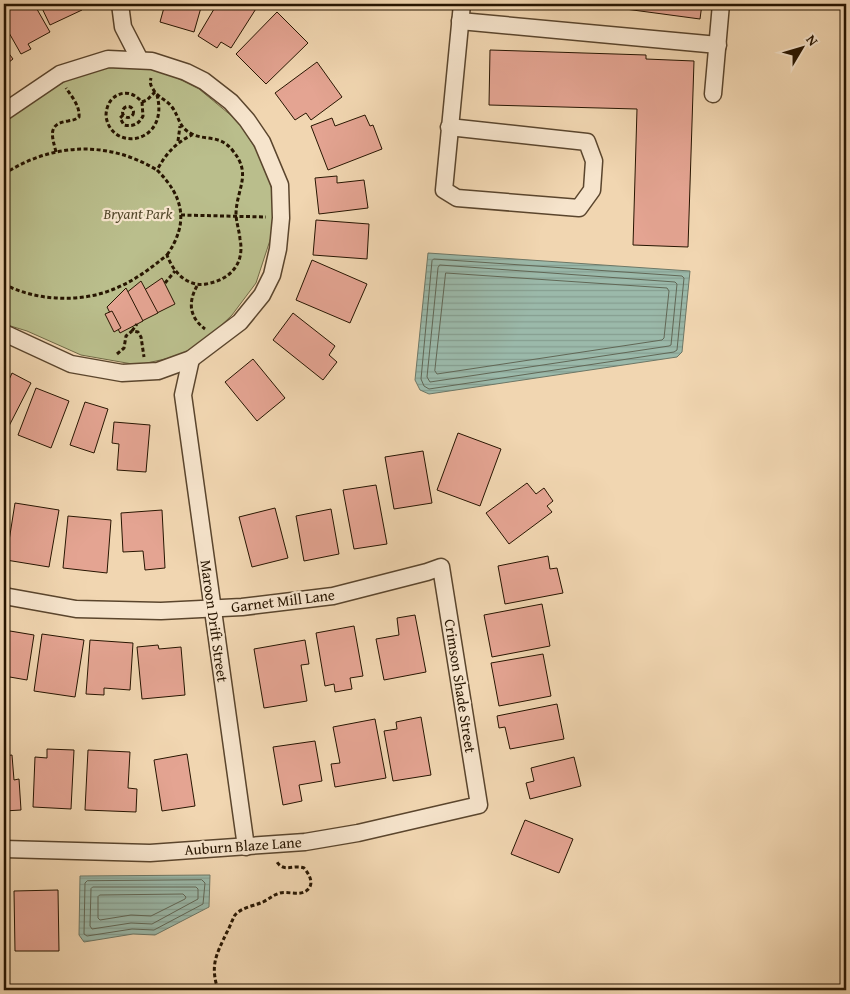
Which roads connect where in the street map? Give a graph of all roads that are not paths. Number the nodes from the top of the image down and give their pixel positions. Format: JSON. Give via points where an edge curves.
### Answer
{"nodes":[{"id":1,"x":120,"y":4,"type":"edge"},
{"id":2,"x":462,"y":4,"type":"edge"},
{"id":3,"x":721,"y":4,"type":"edge"},
{"id":4,"x":460,"y":21,"type":"junction"},
{"id":5,"x":123,"y":27,"type":"junction"},
{"id":6,"x":718,"y":45,"type":"junction"},
{"id":7,"x":108,"y":59,"type":"junction"},
{"id":8,"x":146,"y":69,"type":"junction"},
{"id":9,"x":713,"y":94,"type":"dead end"},
{"id":10,"x":4,"y":112,"type":"edge"},
{"id":11,"x":449,"y":127,"type":"junction"},
{"id":12,"x":4,"y":332,"type":"edge"},
{"id":13,"x":191,"y":359,"type":"junction"},
{"id":14,"x":152,"y":367,"type":"junction"},
{"id":15,"x":183,"y":395,"type":"junction"},
{"id":16,"x":441,"y":567,"type":"joint"},
{"id":17,"x":4,"y":596,"type":"edge"},
{"id":18,"x":212,"y":608,"type":"junction"},
{"id":19,"x":479,"y":805,"type":"joint"},
{"id":20,"x":246,"y":847,"type":"junction"},
{"id":21,"x":4,"y":850,"type":"edge"}],
"edges":[{"from":1,"to":5,"type":"street"},
{"from":2,"to":4,"type":"street"},
{"from":3,"to":6,"type":"street"},
{"from":4,"to":6,"type":"street"},
{"from":4,"to":11,"type":"street"},
{"from":5,"to":7,"type":"street"},
{"from":5,"to":8,"type":"street"},
{"from":6,"to":9,"type":"street"},
{"from":7,"to":8,"type":"street"},
{"from":7,"to":10,"type":"street","via":[[60,74]]},
{"from":8,"to":13,"type":"street","via":[[152,61],[186,72],[231,102],[262,142],[280,185],[281,226],[272,275],[262,295],[240,322]]},
{"from":11,"to":11,"type":"street","via":[[444,190],[456,198],[579,208],[592,190],[594,161],[587,142]]},
{"from":12,"to":14,"type":"street","via":[[71,364],[122,373]]},
{"from":13,"to":14,"type":"street"},
{"from":13,"to":15,"type":"street"},
{"from":14,"to":15,"type":"street","via":[[169,378]]},
{"from":15,"to":18,"type":"street","name":"Maroon Drift Street"},
{"from":16,"to":18,"type":"street","name":"Garnet Mill Lane","via":[[333,596]]},
{"from":16,"to":19,"type":"street","name":"Crimson Shade Street"},
{"from":17,"to":18,"type":"street","name":"Garnet Mill Lane","via":[[76,609],[160,611]]},
{"from":18,"to":20,"type":"street","name":"Maroon Drift Street"},
{"from":19,"to":20,"type":"street","name":"Auburn Blaze Lane","via":[[358,833]]},
{"from":20,"to":21,"type":"street","name":"Auburn Blaze Lane","via":[[150,853]]}]}
